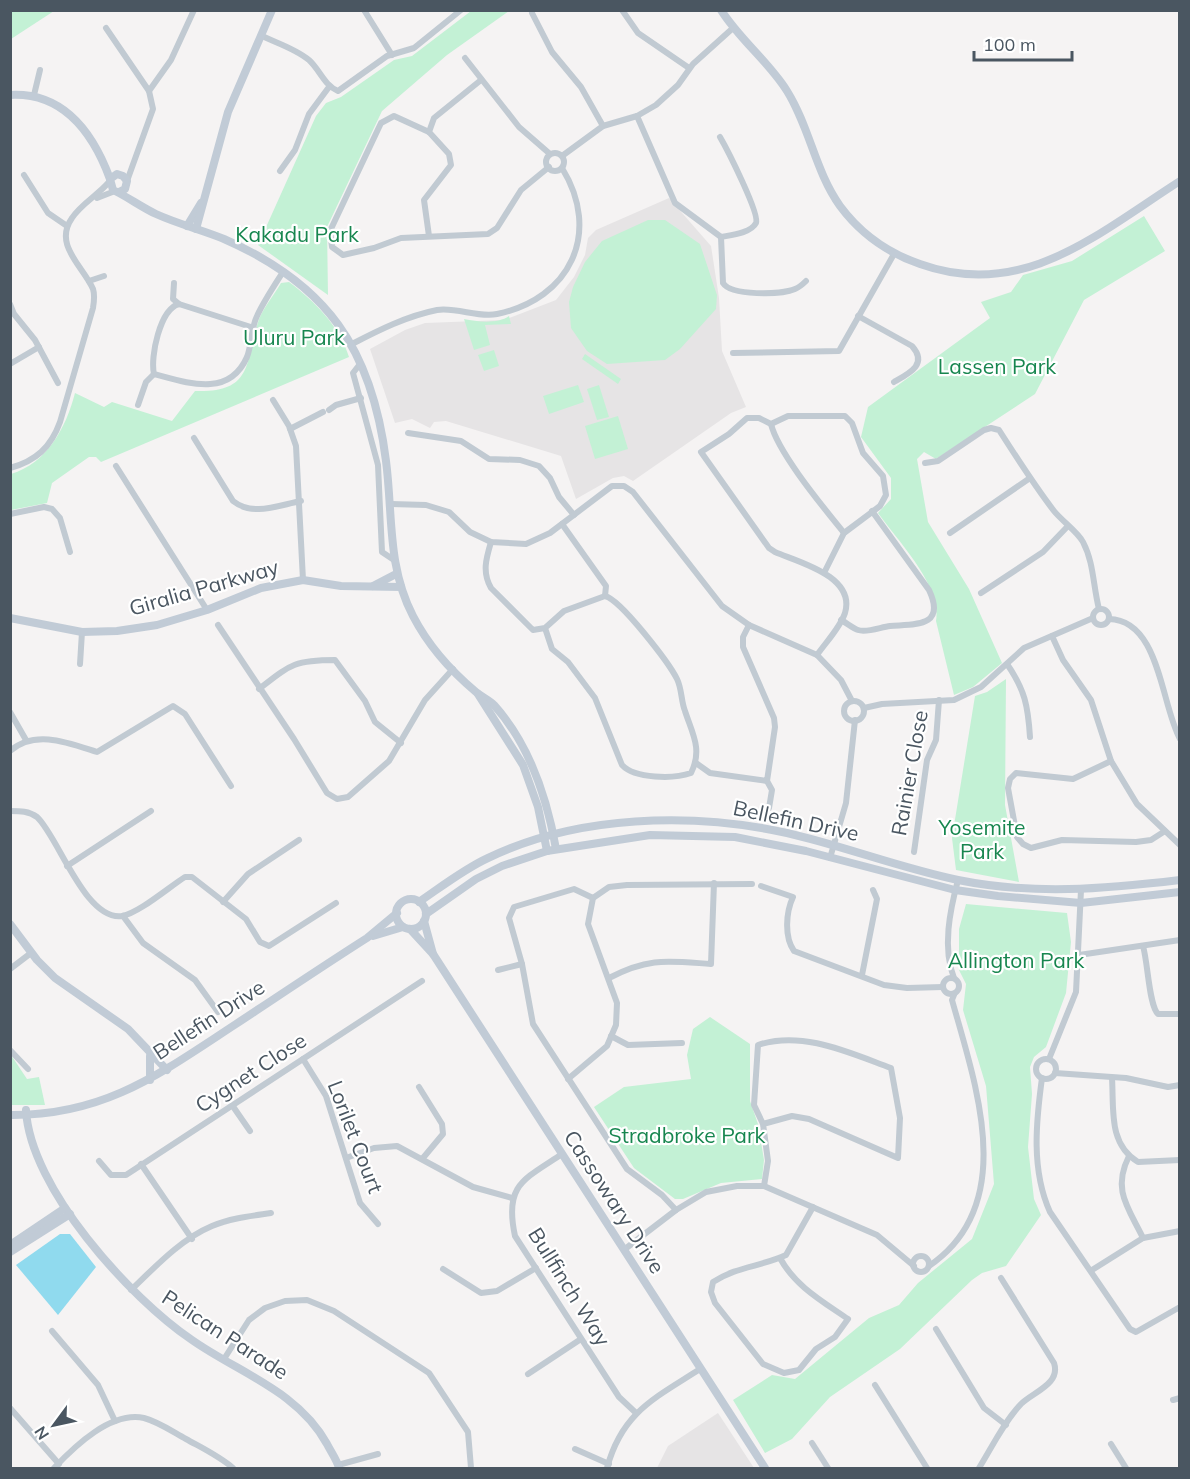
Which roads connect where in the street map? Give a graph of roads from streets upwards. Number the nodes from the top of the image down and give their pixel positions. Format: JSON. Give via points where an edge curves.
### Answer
{"nodes":[{"id":1,"x":194,"y":10,"type":"edge"},
{"id":2,"x":272,"y":10,"type":"edge"},
{"id":3,"x":364,"y":10,"type":"edge"},
{"id":4,"x":461,"y":10,"type":"edge"},
{"id":5,"x":622,"y":10,"type":"edge"},
{"id":6,"x":721,"y":10,"type":"edge"},
{"id":7,"x":532,"y":13,"type":"dead end"},
{"id":8,"x":105,"y":28,"type":"dead end"},
{"id":9,"x":733,"y":28,"type":"junction"},
{"id":10,"x":262,"y":36,"type":"junction"},
{"id":11,"x":392,"y":55,"type":"junction"},
{"id":12,"x":465,"y":58,"type":"dead end"},
{"id":13,"x":689,"y":68,"type":"junction"},
{"id":14,"x":40,"y":70,"type":"dead end"},
{"id":15,"x":481,"y":80,"type":"junction"},
{"id":16,"x":329,"y":87,"type":"junction"},
{"id":17,"x":149,"y":91,"type":"junction"},
{"id":18,"x":10,"y":95,"type":"edge"},
{"id":19,"x":34,"y":95,"type":"junction"},
{"id":20,"x":637,"y":116,"type":"junction"},
{"id":21,"x":603,"y":126,"type":"junction"},
{"id":22,"x":429,"y":132,"type":"junction"},
{"id":23,"x":720,"y":137,"type":"dead end"},
{"id":24,"x":550,"y":154,"type":"junction"},
{"id":25,"x":562,"y":156,"type":"junction"},
{"id":26,"x":549,"y":167,"type":"junction"},
{"id":27,"x":562,"y":168,"type":"junction"},
{"id":28,"x":280,"y":171,"type":"dead end"},
{"id":29,"x":24,"y":175,"type":"dead end"},
{"id":30,"x":1179,"y":181,"type":"edge"},
{"id":31,"x":118,"y":183,"type":"junction"},
{"id":32,"x":91,"y":201,"type":"junction"},
{"id":33,"x":67,"y":226,"type":"junction"},
{"id":34,"x":191,"y":227,"type":"junction"},
{"id":35,"x":429,"y":236,"type":"junction"},
{"id":36,"x":721,"y":237,"type":"junction"},
{"id":37,"x":894,"y":254,"type":"junction"},
{"id":38,"x":283,"y":272,"type":"junction"},
{"id":39,"x":104,"y":276,"type":"dead end"},
{"id":40,"x":89,"y":281,"type":"junction"},
{"id":41,"x":807,"y":281,"type":"dead end"},
{"id":42,"x":174,"y":283,"type":"dead end"},
{"id":43,"x":10,"y":304,"type":"edge"},
{"id":44,"x":179,"y":304,"type":"junction"},
{"id":45,"x":858,"y":316,"type":"junction"},
{"id":46,"x":254,"y":328,"type":"junction"},
{"id":47,"x":352,"y":344,"type":"junction"},
{"id":48,"x":39,"y":347,"type":"junction"},
{"id":49,"x":733,"y":353,"type":"dead end"},
{"id":50,"x":10,"y":364,"type":"edge"},
{"id":51,"x":360,"y":364,"type":"junction"},
{"id":52,"x":154,"y":374,"type":"junction"},
{"id":53,"x":894,"y":381,"type":"dead end"},
{"id":54,"x":58,"y":383,"type":"dead end"},
{"id":55,"x":361,"y":398,"type":"junction"},
{"id":56,"x":273,"y":400,"type":"dead end"},
{"id":57,"x":138,"y":405,"type":"dead end"},
{"id":58,"x":771,"y":424,"type":"junction"},
{"id":59,"x":290,"y":429,"type":"junction"},
{"id":60,"x":408,"y":433,"type":"dead end"},
{"id":61,"x":194,"y":438,"type":"dead end"},
{"id":62,"x":925,"y":464,"type":"dead end"},
{"id":63,"x":116,"y":466,"type":"dead end"},
{"id":64,"x":10,"y":468,"type":"edge"},
{"id":65,"x":1030,"y":478,"type":"junction"},
{"id":66,"x":301,"y":501,"type":"junction"},
{"id":67,"x":392,"y":504,"type":"junction"},
{"id":68,"x":873,"y":511,"type":"junction"},
{"id":69,"x":10,"y":514,"type":"edge"},
{"id":70,"x":574,"y":514,"type":"junction"},
{"id":71,"x":562,"y":524,"type":"junction"},
{"id":72,"x":1067,"y":527,"type":"junction"},
{"id":73,"x":844,"y":533,"type":"junction"},
{"id":74,"x":950,"y":533,"type":"dead end"},
{"id":75,"x":491,"y":542,"type":"junction"},
{"id":76,"x":70,"y":552,"type":"dead end"},
{"id":77,"x":394,"y":560,"type":"junction"},
{"id":78,"x":824,"y":573,"type":"junction"},
{"id":79,"x":396,"y":574,"type":"junction"},
{"id":80,"x":303,"y":580,"type":"junction"},
{"id":81,"x":372,"y":586,"type":"junction"},
{"id":82,"x":401,"y":587,"type":"junction"},
{"id":83,"x":981,"y":593,"type":"dead end"},
{"id":84,"x":605,"y":596,"type":"junction"},
{"id":85,"x":1100,"y":609,"type":"junction"},
{"id":86,"x":207,"y":610,"type":"junction"},
{"id":87,"x":10,"y":618,"type":"edge"},
{"id":88,"x":1093,"y":618,"type":"junction"},
{"id":89,"x":1109,"y":619,"type":"junction"},
{"id":90,"x":841,"y":620,"type":"junction"},
{"id":91,"x":218,"y":625,"type":"dead end"},
{"id":92,"x":749,"y":625,"type":"junction"},
{"id":93,"x":545,"y":628,"type":"junction"},
{"id":94,"x":82,"y":632,"type":"junction"},
{"id":95,"x":1052,"y":636,"type":"junction"},
{"id":96,"x":817,"y":656,"type":"junction"},
{"id":97,"x":80,"y":664,"type":"dead end"},
{"id":98,"x":1007,"y":664,"type":"junction"},
{"id":99,"x":453,"y":669,"type":"junction"},
{"id":100,"x":259,"y":689,"type":"junction"},
{"id":101,"x":939,"y":700,"type":"junction"},
{"id":102,"x":852,"y":701,"type":"junction"},
{"id":103,"x":864,"y":708,"type":"junction"},
{"id":104,"x":10,"y":712,"type":"edge"},
{"id":105,"x":855,"y":720,"type":"junction"},
{"id":106,"x":1030,"y":737,"type":"dead end"},
{"id":107,"x":1179,"y":739,"type":"edge"},
{"id":108,"x":26,"y":740,"type":"junction"},
{"id":109,"x":401,"y":743,"type":"junction"},
{"id":110,"x":10,"y":751,"type":"edge"},
{"id":111,"x":1111,"y":761,"type":"junction"},
{"id":112,"x":696,"y":763,"type":"junction"},
{"id":113,"x":767,"y":781,"type":"junction"},
{"id":114,"x":231,"y":786,"type":"dead end"},
{"id":115,"x":769,"y":808,"type":"dead end"},
{"id":116,"x":152,"y":811,"type":"dead end"},
{"id":117,"x":12,"y":812,"type":"edge"},
{"id":118,"x":1165,"y":831,"type":"junction"},
{"id":119,"x":549,"y":837,"type":"junction"},
{"id":120,"x":299,"y":840,"type":"dead end"},
{"id":121,"x":834,"y":845,"type":"junction"},
{"id":122,"x":1179,"y":845,"type":"edge"},
{"id":123,"x":552,"y":850,"type":"junction"},
{"id":124,"x":914,"y":852,"type":"dead end"},
{"id":125,"x":830,"y":858,"type":"junction"},
{"id":126,"x":67,"y":866,"type":"junction"},
{"id":127,"x":958,"y":880,"type":"junction"},
{"id":128,"x":1179,"y":880,"type":"edge"},
{"id":129,"x":714,"y":883,"type":"junction"},
{"id":130,"x":752,"y":884,"type":"dead end"},
{"id":131,"x":761,"y":886,"type":"dead end"},
{"id":132,"x":873,"y":890,"type":"dead end"},
{"id":133,"x":956,"y":890,"type":"junction"},
{"id":134,"x":1081,"y":890,"type":"junction"},
{"id":135,"x":1179,"y":892,"type":"edge"},
{"id":136,"x":593,"y":898,"type":"junction"},
{"id":137,"x":223,"y":902,"type":"junction"},
{"id":138,"x":419,"y":902,"type":"junction"},
{"id":139,"x":336,"y":903,"type":"dead end"},
{"id":140,"x":1081,"y":903,"type":"junction"},
{"id":141,"x":397,"y":913,"type":"junction"},
{"id":142,"x":123,"y":916,"type":"junction"},
{"id":143,"x":425,"y":918,"type":"junction"},
{"id":144,"x":10,"y":924,"type":"edge"},
{"id":145,"x":406,"y":928,"type":"junction"},
{"id":146,"x":367,"y":938,"type":"junction"},
{"id":147,"x":1179,"y":940,"type":"edge"},
{"id":148,"x":1143,"y":946,"type":"junction"},
{"id":149,"x":31,"y":953,"type":"junction"},
{"id":150,"x":434,"y":954,"type":"junction"},
{"id":151,"x":1079,"y":955,"type":"junction"},
{"id":152,"x":522,"y":964,"type":"junction"},
{"id":153,"x":10,"y":969,"type":"edge"},
{"id":154,"x":498,"y":970,"type":"dead end"},
{"id":155,"x":862,"y":975,"type":"junction"},
{"id":156,"x":609,"y":978,"type":"junction"},
{"id":157,"x":954,"y":978,"type":"junction"},
{"id":158,"x":422,"y":981,"type":"dead end"},
{"id":159,"x":943,"y":987,"type":"junction"},
{"id":160,"x":954,"y":994,"type":"junction"},
{"id":161,"x":218,"y":1012,"type":"dead end"},
{"id":162,"x":1179,"y":1014,"type":"edge"},
{"id":163,"x":611,"y":1036,"type":"junction"},
{"id":164,"x":682,"y":1043,"type":"dead end"},
{"id":165,"x":10,"y":1050,"type":"edge"},
{"id":166,"x":150,"y":1056,"type":"junction"},
{"id":167,"x":303,"y":1059,"type":"junction"},
{"id":168,"x":1049,"y":1059,"type":"junction"},
{"id":169,"x":28,"y":1070,"type":"dead end"},
{"id":170,"x":166,"y":1070,"type":"junction"},
{"id":171,"x":1055,"y":1072,"type":"junction"},
{"id":172,"x":1042,"y":1078,"type":"junction"},
{"id":173,"x":1112,"y":1078,"type":"junction"},
{"id":174,"x":568,"y":1079,"type":"junction"},
{"id":175,"x":150,"y":1080,"type":"junction"},
{"id":176,"x":1179,"y":1085,"type":"edge"},
{"id":177,"x":419,"y":1087,"type":"dead end"},
{"id":178,"x":232,"y":1105,"type":"junction"},
{"id":179,"x":10,"y":1109,"type":"edge"},
{"id":180,"x":30,"y":1112,"type":"junction"},
{"id":181,"x":10,"y":1115,"type":"edge"},
{"id":182,"x":763,"y":1124,"type":"junction"},
{"id":183,"x":250,"y":1131,"type":"dead end"},
{"id":184,"x":562,"y":1154,"type":"junction"},
{"id":185,"x":1129,"y":1156,"type":"junction"},
{"id":186,"x":346,"y":1158,"type":"junction"},
{"id":187,"x":423,"y":1158,"type":"junction"},
{"id":188,"x":1179,"y":1160,"type":"edge"},
{"id":189,"x":99,"y":1161,"type":"dead end"},
{"id":190,"x":141,"y":1164,"type":"junction"},
{"id":191,"x":764,"y":1186,"type":"junction"},
{"id":192,"x":512,"y":1198,"type":"junction"},
{"id":193,"x":813,"y":1207,"type":"junction"},
{"id":194,"x":676,"y":1209,"type":"junction"},
{"id":195,"x":68,"y":1211,"type":"junction"},
{"id":196,"x":271,"y":1213,"type":"dead end"},
{"id":197,"x":378,"y":1224,"type":"dead end"},
{"id":198,"x":1179,"y":1231,"type":"edge"},
{"id":199,"x":1143,"y":1238,"type":"junction"},
{"id":200,"x":192,"y":1239,"type":"junction"},
{"id":201,"x":11,"y":1248,"type":"edge"},
{"id":202,"x":625,"y":1249,"type":"junction"},
{"id":203,"x":940,"y":1256,"type":"junction"},
{"id":204,"x":780,"y":1258,"type":"junction"},
{"id":205,"x":926,"y":1258,"type":"junction"},
{"id":206,"x":915,"y":1263,"type":"junction"},
{"id":207,"x":929,"y":1266,"type":"junction"},
{"id":208,"x":536,"y":1268,"type":"junction"},
{"id":209,"x":443,"y":1269,"type":"dead end"},
{"id":210,"x":1092,"y":1270,"type":"junction"},
{"id":211,"x":1001,"y":1278,"type":"dead end"},
{"id":212,"x":131,"y":1290,"type":"junction"},
{"id":213,"x":1179,"y":1307,"type":"edge"},
{"id":214,"x":936,"y":1329,"type":"dead end"},
{"id":215,"x":52,"y":1331,"type":"dead end"},
{"id":216,"x":581,"y":1340,"type":"junction"},
{"id":217,"x":224,"y":1359,"type":"junction"},
{"id":218,"x":700,"y":1369,"type":"junction"},
{"id":219,"x":528,"y":1374,"type":"dead end"},
{"id":220,"x":875,"y":1384,"type":"dead end"},
{"id":221,"x":10,"y":1408,"type":"edge"},
{"id":222,"x":635,"y":1412,"type":"junction"},
{"id":223,"x":116,"y":1421,"type":"junction"},
{"id":224,"x":1006,"y":1425,"type":"junction"},
{"id":225,"x":812,"y":1443,"type":"dead end"},
{"id":226,"x":1111,"y":1444,"type":"dead end"},
{"id":227,"x":575,"y":1449,"type":"dead end"},
{"id":228,"x":378,"y":1454,"type":"dead end"},
{"id":229,"x":56,"y":1466,"type":"edge"},
{"id":230,"x":608,"y":1466,"type":"edge"},
{"id":231,"x":338,"y":1467,"type":"edge"},
{"id":232,"x":233,"y":1468,"type":"edge"},
{"id":233,"x":471,"y":1468,"type":"edge"},
{"id":234,"x":765,"y":1468,"type":"edge"},
{"id":235,"x":828,"y":1468,"type":"edge"},
{"id":236,"x":927,"y":1468,"type":"edge"},
{"id":237,"x":980,"y":1468,"type":"edge"},
{"id":238,"x":1126,"y":1468,"type":"edge"}],
"edges":[{"from":1,"to":17,"type":"street","via":[[171,60]]},
{"from":2,"to":10,"type":"street"},
{"from":3,"to":11,"type":"street"},
{"from":4,"to":11,"type":"street","via":[[414,48]]},
{"from":5,"to":13,"type":"street","via":[[638,33]]},
{"from":6,"to":9,"type":"street"},
{"from":7,"to":21,"type":"street","via":[[552,52],[581,87]]},
{"from":8,"to":17,"type":"street"},
{"from":9,"to":13,"type":"street"},
{"from":9,"to":37,"type":"street","via":[[786,89],[803,120],[824,180],[839,205],[851,220]]},
{"from":10,"to":16,"type":"street","via":[[303,56]]},
{"from":10,"to":34,"type":"street","via":[[228,112],[210,181]]},
{"from":11,"to":16,"type":"street","via":[[338,91]]},
{"from":12,"to":15,"type":"street"},
{"from":13,"to":20,"type":"street","via":[[666,97]]},
{"from":14,"to":19,"type":"street"},
{"from":15,"to":22,"type":"street","via":[[434,118]]},
{"from":15,"to":24,"type":"street","via":[[519,126]]},
{"from":16,"to":28,"type":"street","via":[[309,114],[295,150]]},
{"from":17,"to":31,"type":"street","via":[[153,109],[135,159]]},
{"from":18,"to":19,"type":"street"},
{"from":19,"to":31,"type":"street","via":[[73,117]]},
{"from":20,"to":21,"type":"street"},
{"from":20,"to":36,"type":"street","via":[[675,203]]},
{"from":21,"to":25,"type":"street"},
{"from":22,"to":35,"type":"street","via":[[449,154],[451,165],[424,200]]},
{"from":22,"to":35,"type":"street","via":[[394,116],[381,123],[330,231],[332,247],[348,255],[401,238]]},
{"from":23,"to":36,"type":"street","via":[[740,172],[757,217],[750,229]]},
{"from":24,"to":25,"type":"street"},
{"from":24,"to":26,"type":"street","via":[[546,162]]},
{"from":25,"to":27,"type":"street"},
{"from":26,"to":27,"type":"street"},
{"from":26,"to":35,"type":"street","via":[[521,190],[497,228],[488,234]]},
{"from":27,"to":47,"type":"street","via":[[572,184],[579,214],[572,262],[555,287],[518,309],[494,315],[440,309],[411,317]]},
{"from":29,"to":33,"type":"street","via":[[48,213]]},
{"from":30,"to":37,"type":"street","via":[[1069,250],[1038,266],[1012,273],[971,276],[934,270]]},
{"from":31,"to":32,"type":"street"},
{"from":31,"to":32,"type":"street"},
{"from":31,"to":34,"type":"street","via":[[158,215]]},
{"from":32,"to":33,"type":"street","via":[[77,211]]},
{"from":33,"to":40,"type":"street","via":[[65,240],[69,252]]},
{"from":34,"to":38,"type":"street","via":[[244,249]]},
{"from":36,"to":41,"type":"street","via":[[723,283],[727,289],[787,291]]},
{"from":37,"to":45,"type":"street"},
{"from":38,"to":46,"type":"street","via":[[256,317]]},
{"from":38,"to":47,"type":"street","via":[[324,304]]},
{"from":39,"to":40,"type":"street"},
{"from":40,"to":64,"type":"street","via":[[94,292],[93,308],[54,438],[26,464]]},
{"from":42,"to":44,"type":"street","via":[[173,298]]},
{"from":43,"to":48,"type":"street"},
{"from":44,"to":46,"type":"street"},
{"from":44,"to":52,"type":"street","via":[[172,306],[165,316],[151,364]]},
{"from":45,"to":49,"type":"street","via":[[839,351]]},
{"from":45,"to":53,"type":"street","via":[[918,352],[919,363],[914,371]]},
{"from":46,"to":52,"type":"street","via":[[248,354],[232,378],[217,385],[192,384]]},
{"from":47,"to":51,"type":"street"},
{"from":48,"to":50,"type":"street"},
{"from":48,"to":54,"type":"street"},
{"from":51,"to":55,"type":"street","via":[[353,372]]},
{"from":51,"to":67,"type":"street","via":[[384,439]]},
{"from":52,"to":57,"type":"street","via":[[146,382]]},
{"from":55,"to":59,"type":"street","via":[[336,405]]},
{"from":55,"to":77,"type":"street","via":[[378,465],[382,552]]},
{"from":56,"to":59,"type":"street"},
{"from":58,"to":68,"type":"street","via":[[788,416],[838,414],[850,420],[863,453],[885,480],[884,499]]},
{"from":58,"to":73,"type":"street","via":[[796,470]]},
{"from":58,"to":78,"type":"street","via":[[747,418],[701,452],[769,548]]},
{"from":59,"to":66,"type":"street","via":[[296,447]]},
{"from":60,"to":70,"type":"street","via":[[461,441],[489,459],[539,465],[558,497]]},
{"from":61,"to":66,"type":"street","via":[[233,501],[242,508],[252,510]]},
{"from":62,"to":65,"type":"street","via":[[938,461],[991,428],[999,430]]},
{"from":63,"to":86,"type":"street"},
{"from":65,"to":72,"type":"street"},
{"from":65,"to":74,"type":"street"},
{"from":66,"to":80,"type":"street"},
{"from":67,"to":75,"type":"street","via":[[426,505],[449,512],[470,531]]},
{"from":67,"to":77,"type":"street"},
{"from":68,"to":73,"type":"street"},
{"from":68,"to":90,"type":"street","via":[[931,596],[932,612],[928,623],[914,626],[861,630]]},
{"from":69,"to":76,"type":"street","via":[[52,508],[60,518]]},
{"from":70,"to":71,"type":"street"},
{"from":70,"to":92,"type":"street","via":[[612,486],[629,489],[722,606]]},
{"from":71,"to":75,"type":"street","via":[[532,543]]},
{"from":71,"to":84,"type":"street","via":[[606,586]]},
{"from":72,"to":83,"type":"street","via":[[1043,552]]},
{"from":72,"to":85,"type":"street","via":[[1081,538],[1088,553]]},
{"from":73,"to":78,"type":"street"},
{"from":75,"to":93,"type":"street","via":[[485,565],[491,588],[533,630]]},
{"from":77,"to":79,"type":"street"},
{"from":78,"to":90,"type":"street","via":[[837,582],[844,595],[846,609]]},
{"from":79,"to":81,"type":"street","name":"Giralia Parkway"},
{"from":79,"to":82,"type":"street"},
{"from":80,"to":81,"type":"street","name":"Giralia Parkway"},
{"from":80,"to":86,"type":"street","name":"Giralia Parkway","via":[[261,588]]},
{"from":81,"to":82,"type":"street","name":"Giralia Parkway"},
{"from":82,"to":99,"type":"street","via":[[426,638]]},
{"from":84,"to":93,"type":"street","via":[[570,608]]},
{"from":84,"to":112,"type":"street","via":[[627,612],[676,677],[696,739]]},
{"from":85,"to":88,"type":"street"},
{"from":85,"to":89,"type":"street","via":[[1107,612]]},
{"from":86,"to":94,"type":"street","name":"Giralia Parkway","via":[[157,625]]},
{"from":87,"to":94,"type":"street","name":"Giralia Parkway"},
{"from":88,"to":89,"type":"street","via":[[1099,625]]},
{"from":88,"to":95,"type":"street"},
{"from":89,"to":107,"type":"street","via":[[1125,622],[1142,636],[1155,662]]},
{"from":90,"to":96,"type":"street"},
{"from":91,"to":100,"type":"street"},
{"from":92,"to":96,"type":"street"},
{"from":92,"to":113,"type":"street","via":[[742,647],[775,727]]},
{"from":93,"to":112,"type":"street","via":[[552,649],[568,662],[595,698],[622,765],[629,772],[681,777],[692,772]]},
{"from":94,"to":97,"type":"street"},
{"from":95,"to":98,"type":"street","via":[[1024,648]]},
{"from":95,"to":111,"type":"street","via":[[1063,660],[1091,700]]},
{"from":96,"to":102,"type":"street","via":[[841,680]]},
{"from":98,"to":101,"type":"street","via":[[981,687],[954,700]]},
{"from":98,"to":106,"type":"street","via":[[1026,698]]},
{"from":99,"to":109,"type":"street","via":[[425,700]]},
{"from":99,"to":119,"type":"street","via":[[495,706],[524,747],[542,793]]},
{"from":100,"to":109,"type":"street","via":[[290,665],[306,660],[335,660],[375,722]]},
{"from":100,"to":109,"type":"street","via":[[327,793],[337,799],[348,797],[388,761]]},
{"from":101,"to":103,"type":"street"},
{"from":101,"to":124,"type":"street","name":"Rainier Close","via":[[936,740],[927,760]]},
{"from":102,"to":103,"type":"street"},
{"from":102,"to":105,"type":"street","via":[[845,714]]},
{"from":103,"to":105,"type":"street","via":[[863,715]]},
{"from":104,"to":108,"type":"street"},
{"from":105,"to":121,"type":"street","via":[[846,803]]},
{"from":108,"to":110,"type":"street"},
{"from":108,"to":114,"type":"street","via":[[69,742],[97,752],[173,706],[185,714]]},
{"from":111,"to":118,"type":"street","via":[[1137,804]]},
{"from":111,"to":118,"type":"street","via":[[1073,779],[1016,773],[1008,789],[1017,837],[1031,848],[1062,840],[1136,842],[1151,840]]},
{"from":112,"to":113,"type":"street","via":[[710,773]]},
{"from":113,"to":115,"type":"street","via":[[772,789]]},
{"from":116,"to":126,"type":"street"},
{"from":117,"to":126,"type":"street","via":[[28,812],[39,819]]},
{"from":118,"to":122,"type":"street"},
{"from":119,"to":121,"type":"street","name":"Bellefin Drive","via":[[627,822],[699,821],[748,825]]},
{"from":119,"to":123,"type":"street"},
{"from":119,"to":138,"type":"street","name":"Bellefin Drive","via":[[484,859]]},
{"from":120,"to":137,"type":"street","via":[[248,874]]},
{"from":121,"to":125,"type":"street"},
{"from":121,"to":127,"type":"street","name":"Bellefin Drive"},
{"from":123,"to":125,"type":"street","name":"Bellefin Drive","via":[[650,835],[725,837]]},
{"from":123,"to":143,"type":"street","name":"Bellefin Drive","via":[[486,873]]},
{"from":125,"to":133,"type":"street","name":"Bellefin Drive"},
{"from":126,"to":142,"type":"street","via":[[102,909]]},
{"from":127,"to":133,"type":"street"},
{"from":127,"to":134,"type":"street","name":"Bellefin Drive","via":[[1041,890]]},
{"from":128,"to":134,"type":"street","name":"Bellefin Drive"},
{"from":129,"to":130,"type":"street"},
{"from":129,"to":136,"type":"street","via":[[609,887]]},
{"from":129,"to":156,"type":"street","via":[[711,964],[656,960]]},
{"from":131,"to":155,"type":"street","via":[[792,897],[788,908],[788,943],[794,951]]},
{"from":132,"to":155,"type":"street","via":[[877,899]]},
{"from":133,"to":140,"type":"street","name":"Bellefin Drive"},
{"from":133,"to":157,"type":"street","via":[[948,935]]},
{"from":134,"to":140,"type":"street"},
{"from":135,"to":140,"type":"street","name":"Bellefin Drive"},
{"from":136,"to":152,"type":"street","via":[[574,890],[514,907],[509,918]]},
{"from":136,"to":156,"type":"street","via":[[588,924]]},
{"from":137,"to":139,"type":"street","via":[[246,919],[260,942],[269,946]]},
{"from":137,"to":142,"type":"street","via":[[192,877],[184,877]]},
{"from":138,"to":141,"type":"street","via":[[406,900]]},
{"from":138,"to":143,"type":"street"},
{"from":140,"to":151,"type":"street"},
{"from":141,"to":145,"type":"street"},
{"from":141,"to":146,"type":"street","name":"Bellefin Drive"},
{"from":142,"to":161,"type":"street","via":[[143,944],[195,980]]},
{"from":143,"to":145,"type":"street","via":[[418,927]]},
{"from":143,"to":150,"type":"street","name":"Cassowary Drive"},
{"from":144,"to":149,"type":"street"},
{"from":145,"to":146,"type":"street","name":"Bellefin Drive"},
{"from":145,"to":150,"type":"street","name":"Cassowary Drive"},
{"from":146,"to":170,"type":"street","name":"Bellefin Drive"},
{"from":147,"to":148,"type":"street"},
{"from":148,"to":151,"type":"street"},
{"from":148,"to":162,"type":"street","via":[[1154,1010],[1158,1014]]},
{"from":149,"to":153,"type":"street"},
{"from":149,"to":166,"type":"street","via":[[67,988],[128,1029]]},
{"from":150,"to":184,"type":"street","name":"Cassowary Drive"},
{"from":151,"to":168,"type":"street","via":[[1074,999]]},
{"from":152,"to":154,"type":"street"},
{"from":152,"to":174,"type":"street","via":[[533,1024]]},
{"from":155,"to":159,"type":"street","via":[[884,985]]},
{"from":156,"to":163,"type":"street","via":[[617,1003]]},
{"from":157,"to":159,"type":"street","via":[[945,981]]},
{"from":157,"to":160,"type":"street","via":[[960,988]]},
{"from":158,"to":167,"type":"street","name":"Cygnet Close"},
{"from":159,"to":160,"type":"street","via":[[948,994]]},
{"from":160,"to":203,"type":"street","via":[[952,1000],[976,1083],[986,1166],[975,1212],[961,1236]]},
{"from":163,"to":164,"type":"street","via":[[628,1045]]},
{"from":163,"to":174,"type":"street","via":[[607,1046]]},
{"from":165,"to":169,"type":"street"},
{"from":166,"to":170,"type":"street"},
{"from":166,"to":175,"type":"street"},
{"from":167,"to":178,"type":"street","name":"Cygnet Close"},
{"from":167,"to":186,"type":"street","name":"Lorilet Court","via":[[326,1096]]},
{"from":168,"to":171,"type":"street"},
{"from":168,"to":172,"type":"street","via":[[1041,1060],[1037,1067]]},
{"from":170,"to":175,"type":"street","name":"Bellefin Drive"},
{"from":171,"to":172,"type":"street","via":[[1050,1078]]},
{"from":171,"to":173,"type":"street"},
{"from":172,"to":210,"type":"street","via":[[1035,1140],[1043,1196]]},
{"from":173,"to":176,"type":"street","via":[[1168,1087]]},
{"from":173,"to":185,"type":"street","via":[[1116,1139]]},
{"from":174,"to":194,"type":"street","via":[[627,1169],[663,1194]]},
{"from":175,"to":180,"type":"street","name":"Bellefin Drive","via":[[125,1092],[60,1111]]},
{"from":177,"to":187,"type":"street","via":[[442,1124],[443,1134]]},
{"from":178,"to":183,"type":"street"},
{"from":178,"to":190,"type":"street","name":"Cygnet Close"},
{"from":179,"to":180,"type":"street","name":"Bellefin Drive"},
{"from":180,"to":181,"type":"street","name":"Bellefin Drive"},
{"from":180,"to":195,"type":"street","name":"Pelican Parade","via":[[39,1158]]},
{"from":182,"to":182,"type":"street","via":[[754,1105],[758,1045],[774,1040],[830,1045],[891,1068],[900,1118],[898,1158],[809,1119],[792,1116]]},
{"from":182,"to":191,"type":"street","via":[[768,1161]]},
{"from":184,"to":192,"type":"street","via":[[523,1180]]},
{"from":184,"to":202,"type":"street","name":"Cassowary Drive"},
{"from":185,"to":188,"type":"street","via":[[1145,1162]]},
{"from":185,"to":199,"type":"street","via":[[1120,1186]]},
{"from":186,"to":187,"type":"street","via":[[374,1148],[397,1146]]},
{"from":186,"to":197,"type":"street","name":"Lorilet Court","via":[[360,1203]]},
{"from":187,"to":192,"type":"street","via":[[473,1187]]},
{"from":189,"to":190,"type":"street","name":"Cygnet Close","via":[[111,1175],[126,1175]]},
{"from":190,"to":200,"type":"street"},
{"from":191,"to":193,"type":"street"},
{"from":191,"to":194,"type":"street","via":[[706,1192]]},
{"from":192,"to":208,"type":"street","name":"Bullfinch Way","via":[[510,1213],[515,1236]]},
{"from":193,"to":204,"type":"street","via":[[801,1232]]},
{"from":193,"to":206,"type":"street","via":[[877,1235]]},
{"from":194,"to":202,"type":"street"},
{"from":195,"to":201,"type":"street"},
{"from":195,"to":212,"type":"street","name":"Pelican Parade"},
{"from":196,"to":200,"type":"street","via":[[227,1220]]},
{"from":198,"to":199,"type":"street"},
{"from":199,"to":210,"type":"street"},
{"from":200,"to":212,"type":"street"},
{"from":202,"to":218,"type":"street","name":"Cassowary Drive"},
{"from":203,"to":205,"type":"street"},
{"from":203,"to":207,"type":"street"},
{"from":204,"to":204,"type":"street","via":[[731,1270],[713,1282],[711,1292],[715,1303],[763,1364],[784,1373],[800,1370],[816,1349],[836,1337],[848,1319],[808,1291]]},
{"from":205,"to":206,"type":"street","via":[[919,1257]]},
{"from":205,"to":207,"type":"street"},
{"from":206,"to":207,"type":"street","via":[[921,1272]]},
{"from":208,"to":209,"type":"street","via":[[497,1292],[481,1293]]},
{"from":208,"to":216,"type":"street","name":"Bullfinch Way"},
{"from":210,"to":213,"type":"street","via":[[1130,1329],[1136,1332]]},
{"from":211,"to":224,"type":"street","via":[[1056,1368],[1051,1381],[1021,1403]]},
{"from":212,"to":217,"type":"street","name":"Pelican Parade","via":[[170,1325]]},
{"from":214,"to":224,"type":"street","via":[[984,1408]]},
{"from":215,"to":223,"type":"street","via":[[103,1392]]},
{"from":216,"to":219,"type":"street"},
{"from":216,"to":222,"type":"street","name":"Bullfinch Way"},
{"from":217,"to":231,"type":"street","name":"Pelican Parade","via":[[294,1403],[322,1435]]},
{"from":217,"to":233,"type":"street","via":[[249,1320],[265,1308],[285,1301],[307,1300],[334,1311],[429,1373],[468,1432]]},
{"from":218,"to":222,"type":"street"},
{"from":218,"to":234,"type":"street","name":"Cassowary Drive"},
{"from":220,"to":236,"type":"street"},
{"from":221,"to":229,"type":"street"},
{"from":222,"to":230,"type":"street","via":[[620,1434]]},
{"from":223,"to":229,"type":"street"},
{"from":223,"to":232,"type":"street","via":[[135,1417],[153,1421]]},
{"from":224,"to":237,"type":"street"},
{"from":225,"to":235,"type":"street"},
{"from":226,"to":238,"type":"street"},
{"from":227,"to":230,"type":"street"},
{"from":228,"to":231,"type":"street"}]}
